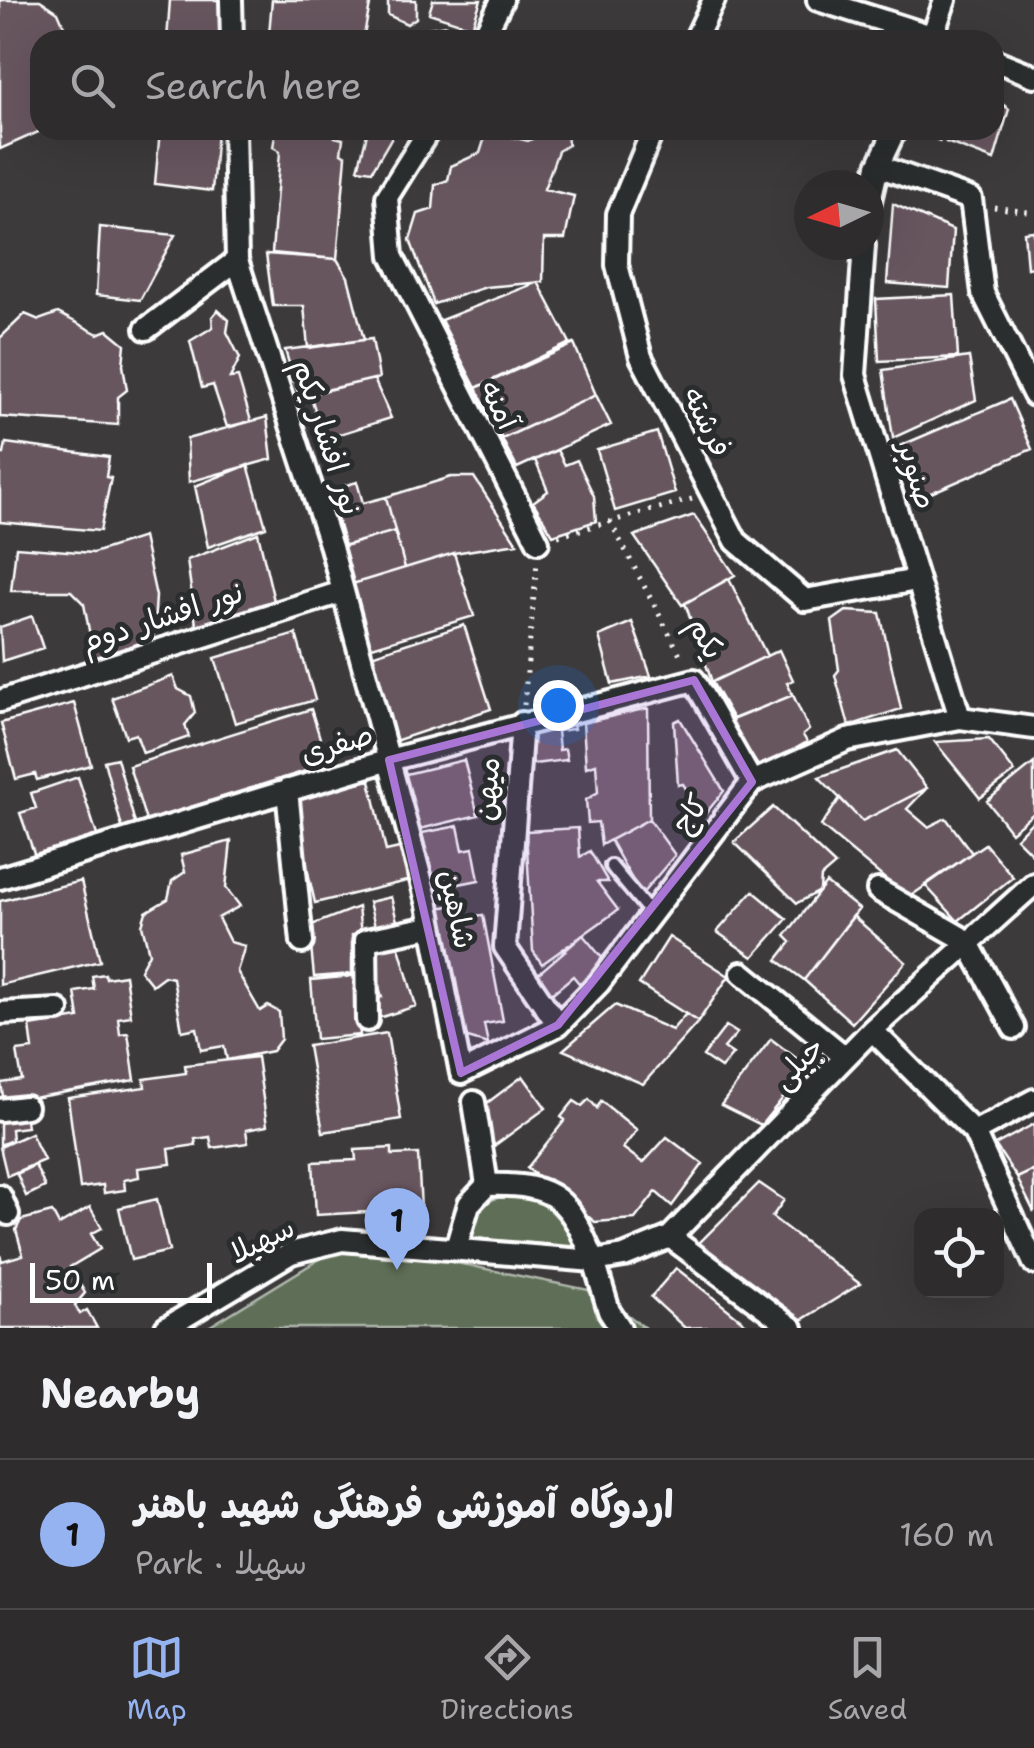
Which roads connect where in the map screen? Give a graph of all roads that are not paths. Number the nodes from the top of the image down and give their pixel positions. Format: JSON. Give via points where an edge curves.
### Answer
{"nodes":[{"id":1,"x":232,"y":0,"type":"edge"},
{"id":2,"x":502,"y":0,"type":"edge"},
{"id":3,"x":714,"y":0,"type":"edge"},
{"id":4,"x":818,"y":0,"type":"edge"},
{"id":5,"x":945,"y":0,"type":"edge"},
{"id":6,"x":232,"y":30,"type":"edge"},
{"id":7,"x":487,"y":30,"type":"edge"},
{"id":8,"x":700,"y":30,"type":"edge"},
{"id":9,"x":911,"y":30,"type":"edge"},
{"id":10,"x":938,"y":30,"type":"edge"},
{"id":11,"x":1004,"y":64,"type":"edge"},
{"id":12,"x":1034,"y":76,"type":"edge"},
{"id":13,"x":234,"y":140,"type":"edge"},
{"id":14,"x":422,"y":140,"type":"edge"},
{"id":15,"x":650,"y":140,"type":"edge"},
{"id":16,"x":890,"y":140,"type":"edge"},
{"id":17,"x":878,"y":166,"type":"junction"},
{"id":18,"x":877,"y":170,"type":"edge"},
{"id":19,"x":237,"y":260,"type":"junction"},
{"id":20,"x":863,"y":260,"type":"edge"},
{"id":21,"x":146,"y":328,"type":"dead end"},
{"id":22,"x":1034,"y":395,"type":"edge"},
{"id":23,"x":538,"y":542,"type":"road end"},
{"id":24,"x":918,"y":580,"type":"junction"},
{"id":25,"x":342,"y":592,"type":"junction"},
{"id":26,"x":694,"y":680,"type":"joint"},
{"id":27,"x":0,"y":700,"type":"edge"},
{"id":28,"x":960,"y":718,"type":"junction"},
{"id":29,"x":522,"y":723,"type":"junction"},
{"id":30,"x":1034,"y":728,"type":"edge"},
{"id":31,"x":389,"y":760,"type":"junction"},
{"id":32,"x":752,"y":782,"type":"junction"},
{"id":33,"x":288,"y":790,"type":"junction"},
{"id":34,"x":611,"y":866,"type":"dead end"},
{"id":35,"x":0,"y":878,"type":"edge"},
{"id":36,"x":1034,"y":884,"type":"edge"},
{"id":37,"x":878,"y":890,"type":"dead end"},
{"id":38,"x":651,"y":914,"type":"junction"},
{"id":39,"x":430,"y":927,"type":"junction"},
{"id":40,"x":966,"y":941,"type":"junction"},
{"id":41,"x":302,"y":942,"type":"dead end"},
{"id":42,"x":742,"y":973,"type":"dead end"},
{"id":43,"x":58,"y":1010,"type":"dead end"},
{"id":44,"x":0,"y":1013,"type":"edge"},
{"id":45,"x":367,"y":1020,"type":"dead end"},
{"id":46,"x":558,"y":1024,"type":"junction"},
{"id":47,"x":1014,"y":1028,"type":"dead end"},
{"id":48,"x":872,"y":1030,"type":"junction"},
{"id":49,"x":846,"y":1057,"type":"junction"},
{"id":50,"x":461,"y":1073,"type":"joint"},
{"id":51,"x":1034,"y":1100,"type":"edge"},
{"id":52,"x":474,"y":1102,"type":"dead end"},
{"id":53,"x":26,"y":1108,"type":"dead end"},
{"id":54,"x":0,"y":1110,"type":"edge"},
{"id":55,"x":974,"y":1132,"type":"junction"},
{"id":56,"x":487,"y":1185,"type":"junction"},
{"id":57,"x":670,"y":1237,"type":"junction"},
{"id":58,"x":456,"y":1248,"type":"junction"},
{"id":59,"x":594,"y":1261,"type":"junction"},
{"id":60,"x":1034,"y":1263,"type":"edge"},
{"id":61,"x":166,"y":1328,"type":"edge"},
{"id":62,"x":620,"y":1328,"type":"edge"},
{"id":63,"x":792,"y":1328,"type":"edge"}],
"edges":[{"from":1,"to":6,"type":"street"},
{"from":2,"to":7,"type":"street"},
{"from":3,"to":8,"type":"street"},
{"from":4,"to":9,"type":"street"},
{"from":5,"to":10,"type":"street"},
{"from":11,"to":12,"type":"street"},
{"from":13,"to":19,"type":"street","name":"نور افشار یکم"},
{"from":14,"to":23,"type":"street","name":"آمنه","via":[[387,197],[392,256]]},
{"from":15,"to":24,"type":"street","name":"فرشته","via":[[618,214],[617,265],[642,357],[736,541],[805,600]]},
{"from":16,"to":17,"type":"street"},
{"from":17,"to":18,"type":"street"},
{"from":17,"to":22,"type":"street","via":[[971,199],[983,293]]},
{"from":19,"to":21,"type":"street"},
{"from":19,"to":25,"type":"street","name":"نور افشار یکم"},
{"from":20,"to":24,"type":"street","name":"صنوبر","via":[[855,375]]},
{"from":24,"to":28,"type":"street","name":"صنوبر"},
{"from":25,"to":27,"type":"street","name":"نور افشار دوم"},
{"from":25,"to":31,"type":"street","name":"نور افشار یکم"},
{"from":26,"to":29,"type":"street","name":"صفری"},
{"from":26,"to":32,"type":"street","name":"یکم"},
{"from":28,"to":30,"type":"street","name":"کاج"},
{"from":28,"to":32,"type":"street","name":"کاج","via":[[847,740]]},
{"from":29,"to":31,"type":"street","name":"صفری"},
{"from":29,"to":46,"type":"street","name":"میهن","via":[[505,947]]},
{"from":31,"to":33,"type":"street","name":"صفری"},
{"from":31,"to":39,"type":"street","name":"شاهین"},
{"from":32,"to":38,"type":"street","name":"کاج"},
{"from":33,"to":35,"type":"street","name":"صفری"},
{"from":33,"to":41,"type":"street"},
{"from":34,"to":38,"type":"lane"},
{"from":36,"to":40,"type":"street","name":"جبلی"},
{"from":37,"to":40,"type":"street"},
{"from":38,"to":46,"type":"street","name":"کاج"},
{"from":39,"to":45,"type":"street","via":[[366,940]]},
{"from":39,"to":50,"type":"street","name":"شاهین"},
{"from":40,"to":47,"type":"street"},
{"from":40,"to":48,"type":"street","name":"جبلی"},
{"from":42,"to":49,"type":"street"},
{"from":43,"to":44,"type":"street"},
{"from":46,"to":50,"type":"street","name":"کاج"},
{"from":48,"to":49,"type":"street","name":"جبلی"},
{"from":48,"to":55,"type":"street"},
{"from":49,"to":57,"type":"street","name":"جبلی"},
{"from":51,"to":55,"type":"street"},
{"from":52,"to":56,"type":"street"},
{"from":53,"to":54,"type":"street"},
{"from":55,"to":60,"type":"street"},
{"from":56,"to":58,"type":"street","via":[[469,1204]]},
{"from":56,"to":59,"type":"street","via":[[530,1184],[573,1211]]},
{"from":57,"to":59,"type":"street","name":"جبلی"},
{"from":57,"to":63,"type":"street"},
{"from":58,"to":59,"type":"street","name":"سهیلا"},
{"from":58,"to":61,"type":"street","name":"سهیلا","via":[[342,1240],[291,1253]]},
{"from":59,"to":62,"type":"street"}]}
